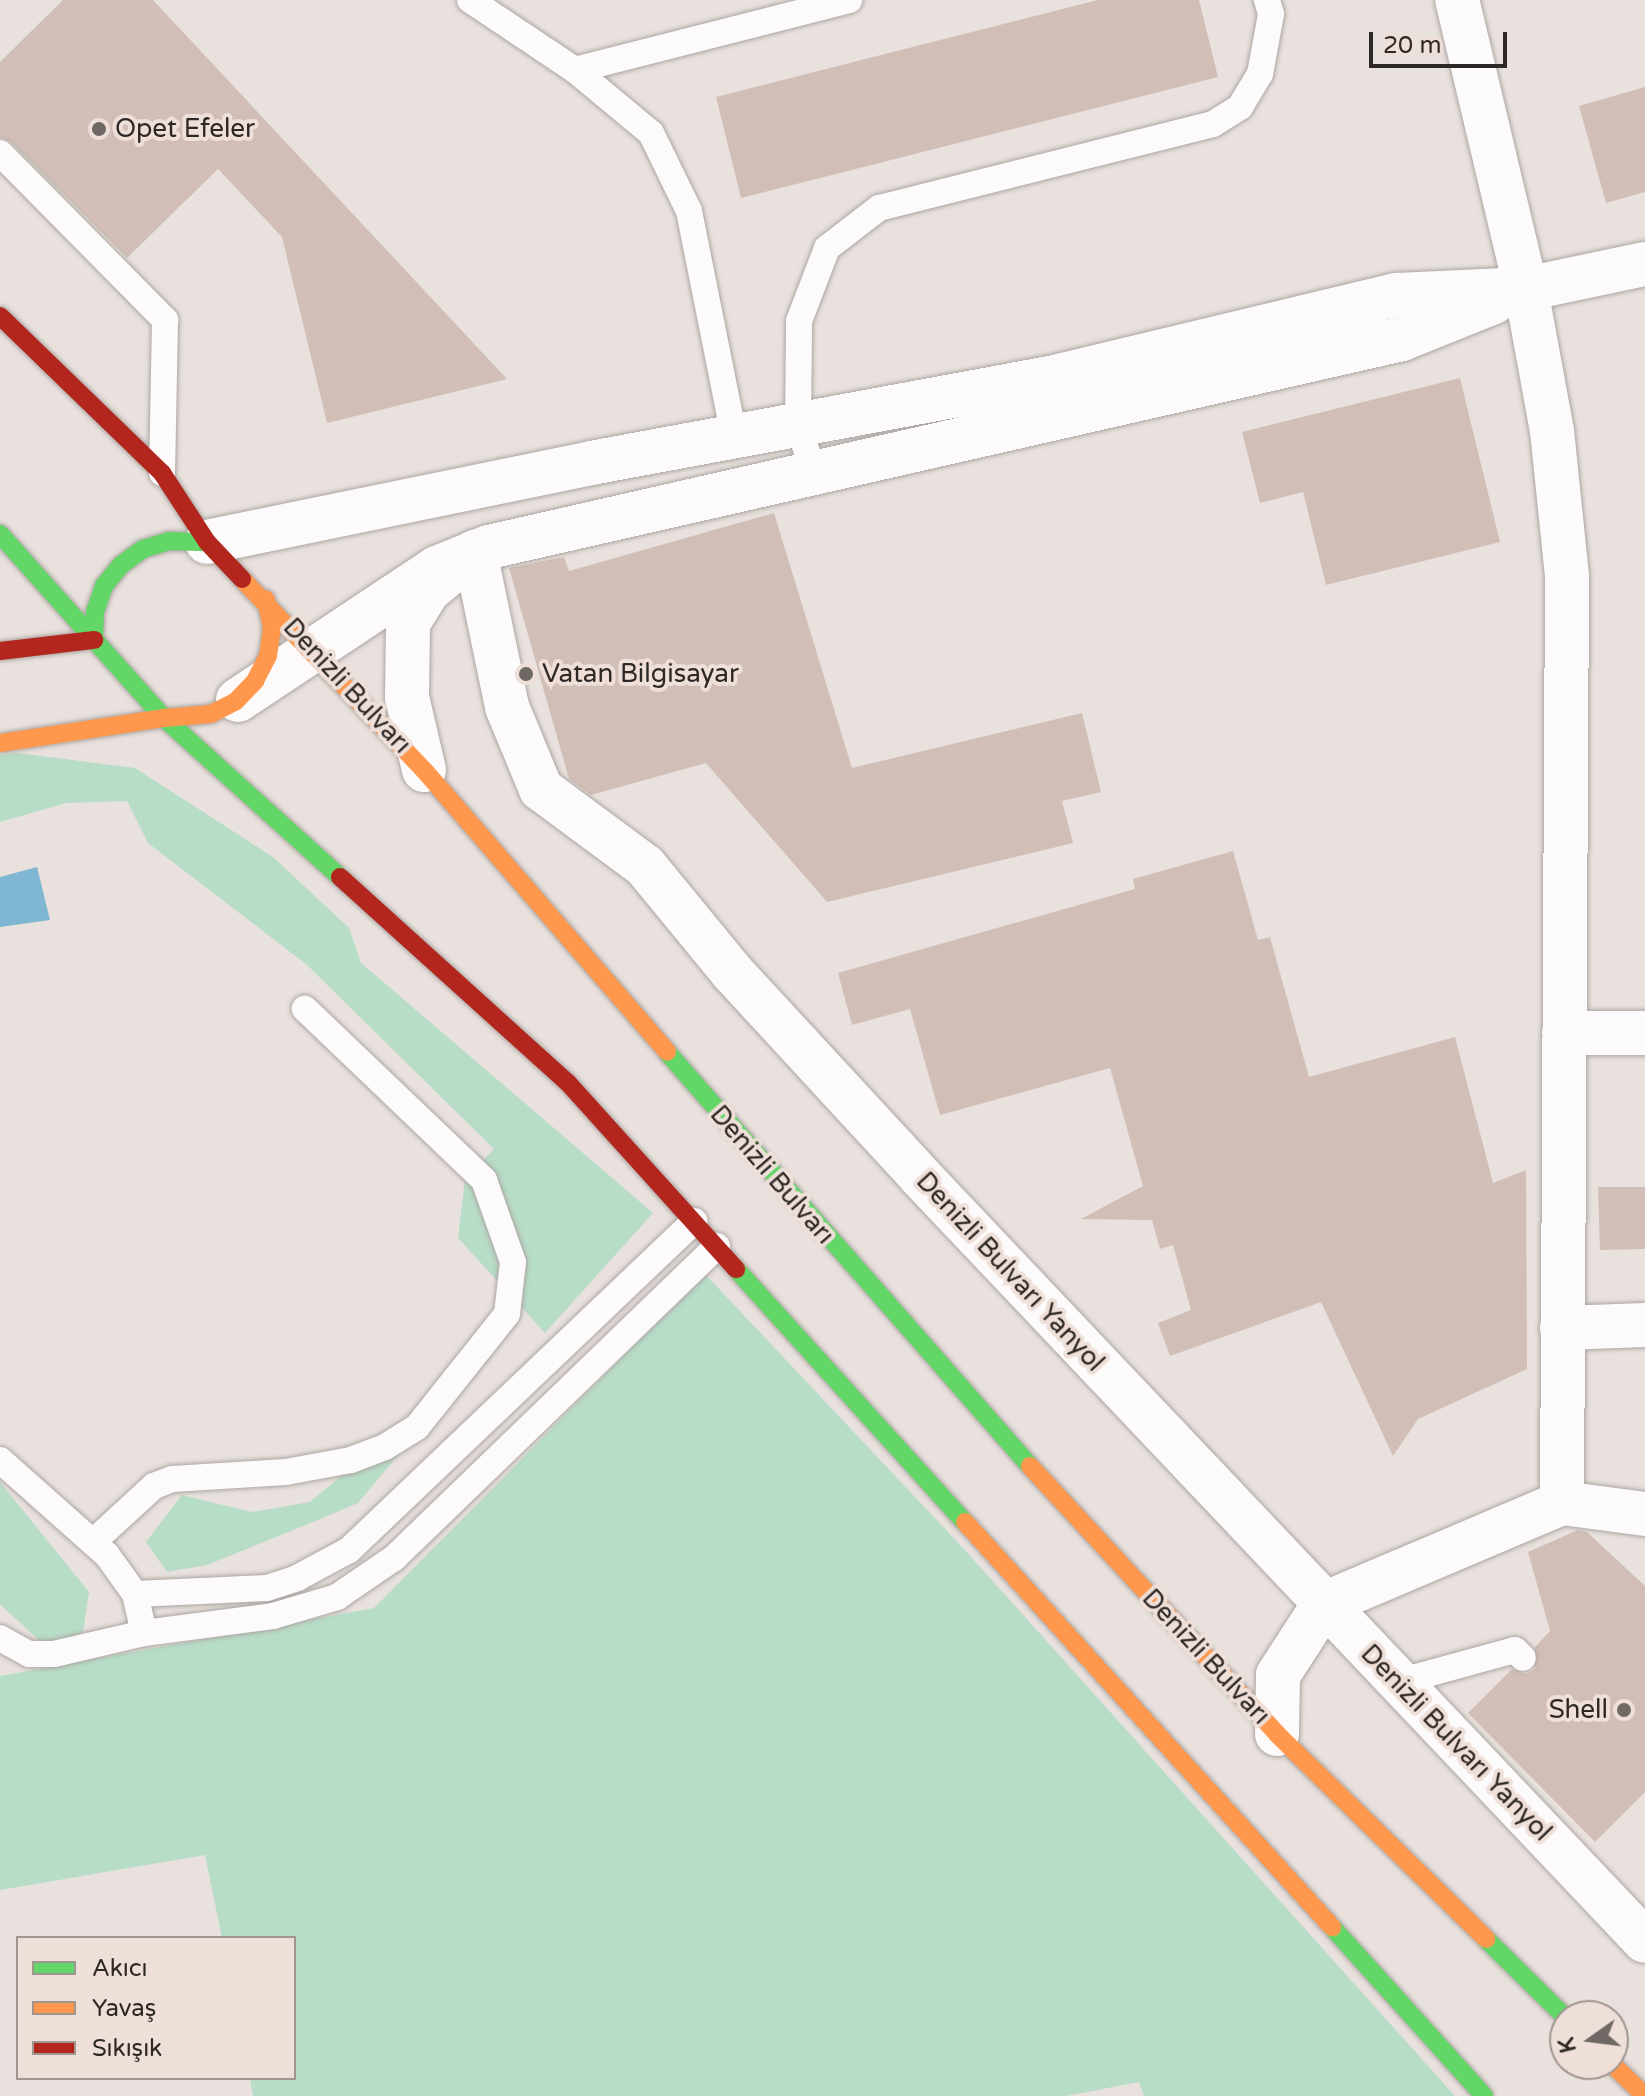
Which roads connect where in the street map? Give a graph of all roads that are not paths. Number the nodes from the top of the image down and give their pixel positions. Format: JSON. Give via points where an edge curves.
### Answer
{"nodes":[{"id":1,"x":470,"y":0,"type":"edge"},
{"id":2,"x":849,"y":0,"type":"edge"},
{"id":3,"x":1267,"y":0,"type":"edge"},
{"id":4,"x":1457,"y":0,"type":"edge"},
{"id":5,"x":575,"y":70,"type":"junction"},
{"id":6,"x":0,"y":153,"type":"edge"},
{"id":7,"x":1645,"y":264,"type":"edge"},
{"id":8,"x":1526,"y":289,"type":"junction"},
{"id":9,"x":0,"y":316,"type":"edge"},
{"id":10,"x":798,"y":425,"type":"junction"},
{"id":11,"x":734,"y":437,"type":"junction"},
{"id":12,"x":162,"y":473,"type":"junction"},
{"id":13,"x":814,"y":473,"type":"junction"},
{"id":14,"x":0,"y":534,"type":"edge"},
{"id":15,"x":207,"y":542,"type":"junction"},
{"id":16,"x":475,"y":552,"type":"junction"},
{"id":17,"x":266,"y":600,"type":"junction"},
{"id":18,"x":94,"y":640,"type":"junction"},
{"id":19,"x":312,"y":650,"type":"junction"},
{"id":20,"x":0,"y":651,"type":"edge"},
{"id":21,"x":236,"y":701,"type":"junction"},
{"id":22,"x":164,"y":718,"type":"junction"},
{"id":23,"x":0,"y":743,"type":"edge"},
{"id":24,"x":424,"y":770,"type":"junction"},
{"id":25,"x":305,"y":1009,"type":"dead end"},
{"id":26,"x":1564,"y":1033,"type":"junction"},
{"id":27,"x":1645,"y":1033,"type":"edge"},
{"id":28,"x":694,"y":1221,"type":"junction"},
{"id":29,"x":717,"y":1246,"type":"junction"},
{"id":30,"x":1645,"y":1325,"type":"edge"},
{"id":31,"x":1562,"y":1328,"type":"junction"},
{"id":32,"x":0,"y":1460,"type":"edge"},
{"id":33,"x":1562,"y":1503,"type":"junction"},
{"id":34,"x":1645,"y":1514,"type":"edge"},
{"id":35,"x":93,"y":1542,"type":"junction"},
{"id":36,"x":135,"y":1594,"type":"junction"},
{"id":37,"x":1324,"y":1604,"type":"junction"},
{"id":38,"x":144,"y":1633,"type":"junction"},
{"id":39,"x":0,"y":1638,"type":"edge"},
{"id":40,"x":29,"y":1654,"type":"junction"},
{"id":41,"x":1523,"y":1658,"type":"dead end"},
{"id":42,"x":0,"y":1666,"type":"edge"},
{"id":43,"x":1398,"y":1682,"type":"junction"},
{"id":44,"x":1277,"y":1734,"type":"junction"},
{"id":45,"x":1645,"y":1941,"type":"edge"},
{"id":46,"x":1549,"y":2001,"type":"edge"},
{"id":47,"x":1628,"y":2080,"type":"edge"},
{"id":48,"x":1484,"y":2096,"type":"edge"},
{"id":49,"x":1645,"y":2096,"type":"edge"}],
"edges":[{"from":1,"to":5,"type":"lane"},
{"from":2,"to":5,"type":"lane"},
{"from":3,"to":10,"type":"lane","via":[[1271,14],[1260,74],[1240,107],[1213,124],[879,208],[827,248],[799,321]]},
{"from":4,"to":8,"type":"street"},
{"from":5,"to":11,"type":"lane","via":[[651,133],[689,211]]},
{"from":6,"to":12,"type":"lane","via":[[165,320]]},
{"from":7,"to":8,"type":"street"},
{"from":8,"to":10,"type":"street","via":[[1397,295],[1059,376]]},
{"from":8,"to":13,"type":"street","via":[[1402,339]]},
{"from":8,"to":26,"type":"street","via":[[1552,431],[1567,576]]},
{"from":9,"to":12,"type":"main road","name":"Denizli Bulvarı"},
{"from":10,"to":11,"type":"street"},
{"from":10,"to":13,"type":"lane"},
{"from":11,"to":15,"type":"street"},
{"from":12,"to":15,"type":"main road","name":"Denizli Bulvarı"},
{"from":13,"to":16,"type":"street"},
{"from":14,"to":18,"type":"main road"},
{"from":15,"to":17,"type":"main road","name":"Denizli Bulvarı"},
{"from":15,"to":18,"type":"main road","via":[[169,541],[143,549],[121,565],[104,586],[95,612]]},
{"from":16,"to":19,"type":"street","via":[[437,568]]},
{"from":16,"to":24,"type":"street","via":[[429,590],[408,623],[407,697]]},
{"from":16,"to":37,"type":"street","name":"Denizli Bulvarı Yanyol","via":[[507,707],[541,789],[645,866],[763,1006]]},
{"from":17,"to":19,"type":"main road","name":"Denizli Bulvarı"},
{"from":17,"to":21,"type":"main road","via":[[272,628],[268,656]]},
{"from":18,"to":20,"type":"main road"},
{"from":18,"to":22,"type":"main road"},
{"from":19,"to":21,"type":"street"},
{"from":19,"to":24,"type":"main road","name":"Denizli Bulvarı"},
{"from":21,"to":22,"type":"main road","via":[[211,714]]},
{"from":22,"to":23,"type":"main road"},
{"from":22,"to":28,"type":"main road","via":[[568,1083]]},
{"from":24,"to":44,"type":"main road","name":"Denizli Bulvarı","via":[[939,1368]]},
{"from":25,"to":35,"type":"lane","via":[[484,1180],[513,1262],[507,1314],[427,1417],[385,1447],[286,1472],[172,1479],[154,1486]]},
{"from":26,"to":27,"type":"street"},
{"from":26,"to":31,"type":"street"},
{"from":28,"to":29,"type":"main road"},
{"from":28,"to":36,"type":"lane","via":[[349,1550],[267,1588]]},
{"from":29,"to":38,"type":"lane","via":[[394,1558],[337,1597],[273,1616]]},
{"from":29,"to":48,"type":"main road"},
{"from":30,"to":31,"type":"street"},
{"from":31,"to":33,"type":"street"},
{"from":32,"to":35,"type":"lane"},
{"from":33,"to":34,"type":"street"},
{"from":33,"to":37,"type":"street"},
{"from":35,"to":36,"type":"lane"},
{"from":36,"to":38,"type":"lane"},
{"from":37,"to":43,"type":"street","name":"Denizli Bulvarı Yanyol"},
{"from":37,"to":44,"type":"street","via":[[1278,1675]]},
{"from":38,"to":40,"type":"lane","via":[[54,1654]]},
{"from":39,"to":40,"type":"lane"},
{"from":40,"to":42,"type":"lane"},
{"from":41,"to":43,"type":"lane","via":[[1515,1650]]},
{"from":43,"to":45,"type":"street","name":"Denizli Bulvarı Yanyol"},
{"from":44,"to":46,"type":"main road","name":"Denizli Bulvarı"},
{"from":47,"to":49,"type":"main road"}]}
